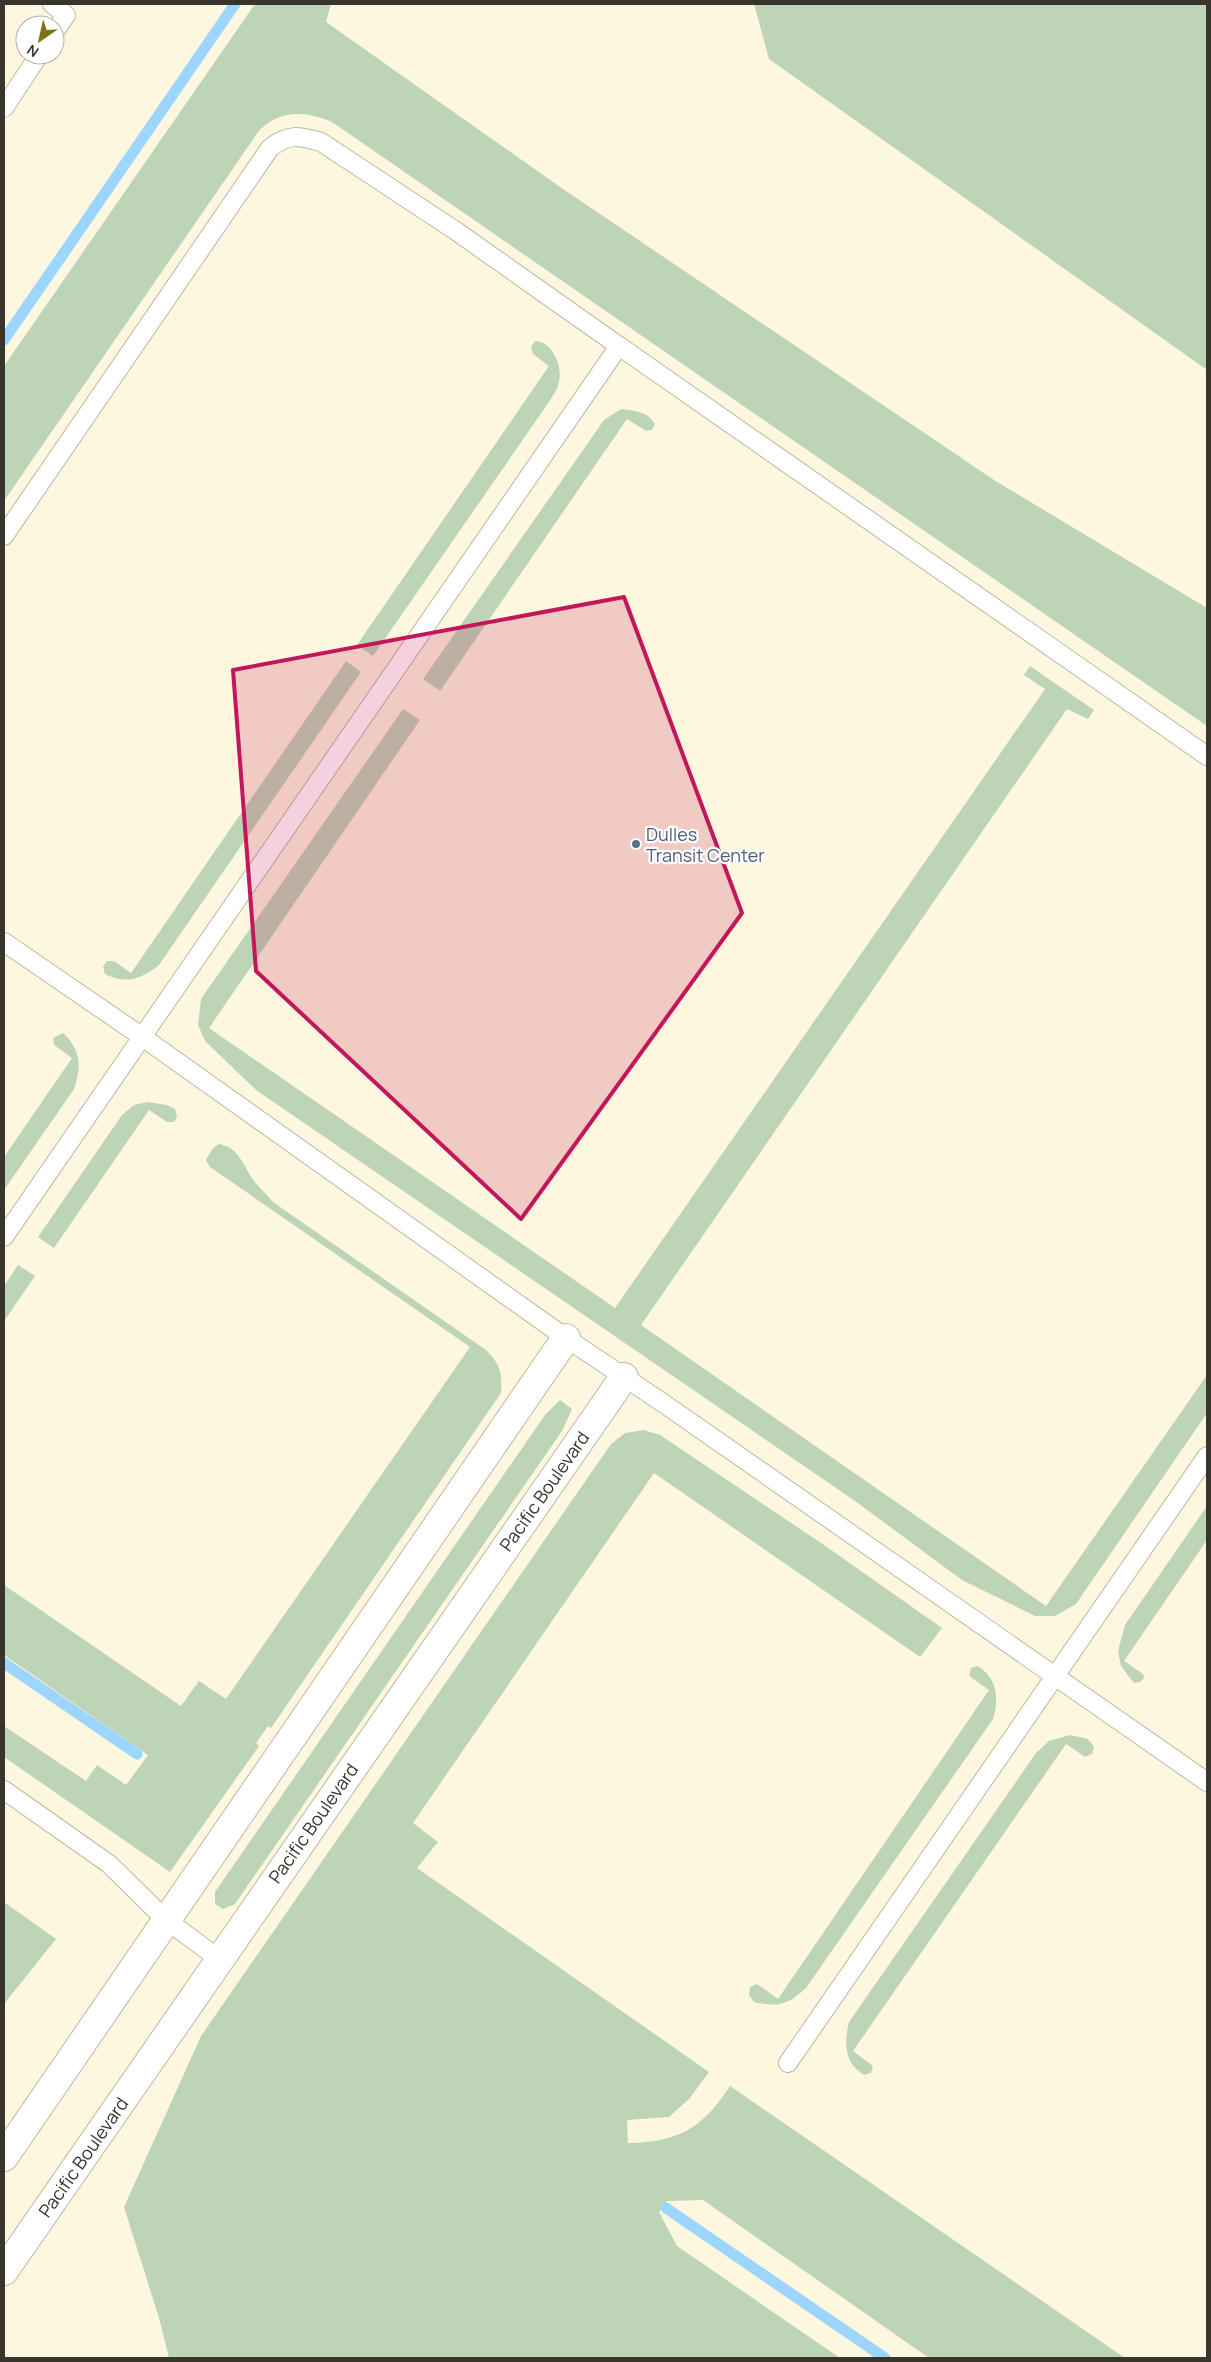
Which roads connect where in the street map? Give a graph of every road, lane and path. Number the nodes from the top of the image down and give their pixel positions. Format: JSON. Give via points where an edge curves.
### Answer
{"nodes":[{"id":1,"x":52,"y":4,"type":"edge"},
{"id":2,"x":65,"y":16,"type":"edge"},
{"id":3,"x":32,"y":65,"type":"edge"},
{"id":4,"x":4,"y":108,"type":"edge"},
{"id":5,"x":619,"y":346,"type":"junction"},
{"id":6,"x":4,"y":536,"type":"edge"},
{"id":7,"x":1207,"y":756,"type":"edge"},
{"id":8,"x":4,"y":942,"type":"edge"},
{"id":9,"x":142,"y":1036,"type":"junction"},
{"id":10,"x":4,"y":1237,"type":"edge"},
{"id":11,"x":566,"y":1338,"type":"junction"},
{"id":12,"x":624,"y":1377,"type":"junction"},
{"id":13,"x":1207,"y":1456,"type":"edge"},
{"id":14,"x":1056,"y":1675,"type":"junction"},
{"id":15,"x":1207,"y":1782,"type":"edge"},
{"id":16,"x":4,"y":1790,"type":"edge"},
{"id":17,"x":165,"y":1919,"type":"junction"},
{"id":18,"x":219,"y":1959,"type":"junction"},
{"id":19,"x":788,"y":2063,"type":"dead end"},
{"id":20,"x":4,"y":2157,"type":"edge"},
{"id":21,"x":4,"y":2271,"type":"edge"}],
"edges":[{"from":1,"to":2,"type":"lane"},
{"from":3,"to":4,"type":"lane"},
{"from":5,"to":6,"type":"lane","via":[[321,142],[298,136],[282,139],[270,148]]},
{"from":5,"to":7,"type":"lane"},
{"from":5,"to":9,"type":"lane"},
{"from":8,"to":9,"type":"lane"},
{"from":9,"to":10,"type":"lane"},
{"from":9,"to":11,"type":"lane"},
{"from":11,"to":12,"type":"lane"},
{"from":11,"to":17,"type":"street"},
{"from":12,"to":14,"type":"lane"},
{"from":12,"to":18,"type":"street","name":"Pacific Boulevard"},
{"from":13,"to":14,"type":"lane"},
{"from":14,"to":15,"type":"lane"},
{"from":14,"to":19,"type":"lane"},
{"from":16,"to":17,"type":"lane","via":[[109,1864]]},
{"from":17,"to":18,"type":"lane"},
{"from":17,"to":20,"type":"street"},
{"from":18,"to":21,"type":"street","name":"Pacific Boulevard"}]}
